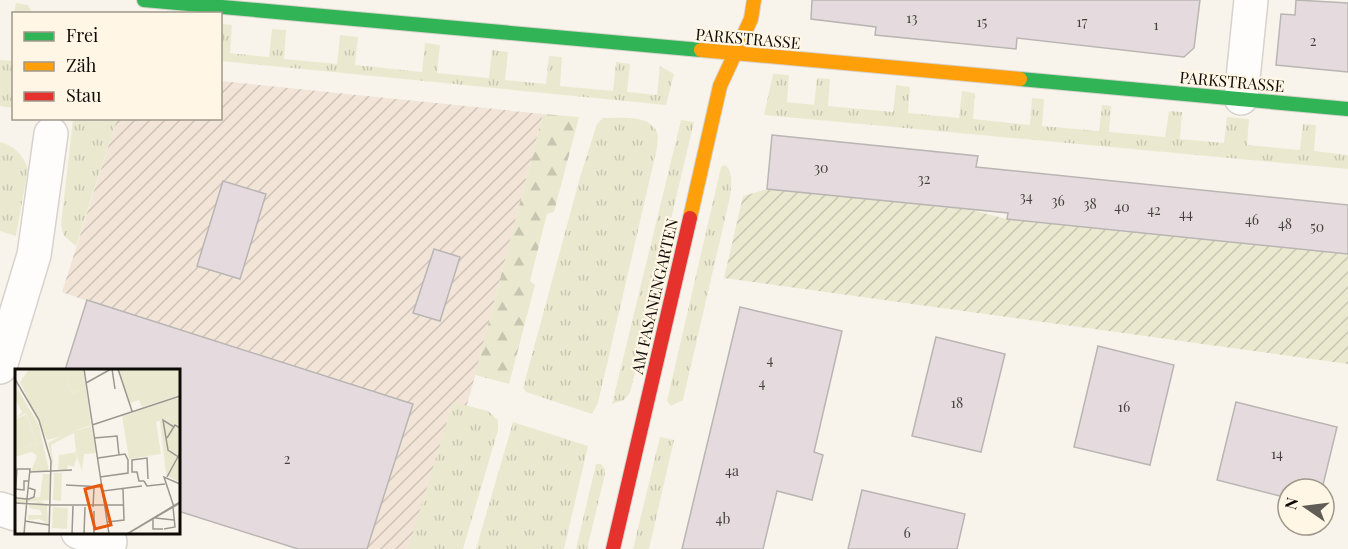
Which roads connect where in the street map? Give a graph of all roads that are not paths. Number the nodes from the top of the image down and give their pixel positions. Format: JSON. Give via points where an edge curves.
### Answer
{"nodes":[{"id":1,"x":144,"y":0,"type":"edge"},
{"id":2,"x":754,"y":0,"type":"edge"},
{"id":3,"x":1251,"y":0,"type":"edge"},
{"id":4,"x":188,"y":2,"type":"edge"},
{"id":5,"x":735,"y":53,"type":"junction"},
{"id":6,"x":1241,"y":98,"type":"junction"},
{"id":7,"x":1348,"y":109,"type":"edge"},
{"id":8,"x":51,"y":134,"type":"dead end"},
{"id":9,"x":0,"y":367,"type":"edge"},
{"id":10,"x":0,"y":509,"type":"edge"},
{"id":11,"x":15,"y":514,"type":"edge"},
{"id":12,"x":84,"y":534,"type":"edge"},
{"id":13,"x":110,"y":542,"type":"dead end"},
{"id":14,"x":613,"y":549,"type":"edge"}],
"edges":[{"from":1,"to":4,"type":"street","name":"PARKSTRASSE"},
{"from":2,"to":5,"type":"street","name":"AM FASANENGARTEN","via":[[751,19]]},
{"from":3,"to":6,"type":"street"},
{"from":4,"to":5,"type":"street","name":"PARKSTRASSE"},
{"from":5,"to":6,"type":"street","name":"PARKSTRASSE"},
{"from":5,"to":14,"type":"street","name":"AM FASANENGARTEN","via":[[712,114]]},
{"from":6,"to":7,"type":"street","name":"PARKSTRASSE"},
{"from":8,"to":9,"type":"street","via":[[34,255]]},
{"from":10,"to":11,"type":"street"},
{"from":12,"to":13,"type":"street"}]}
